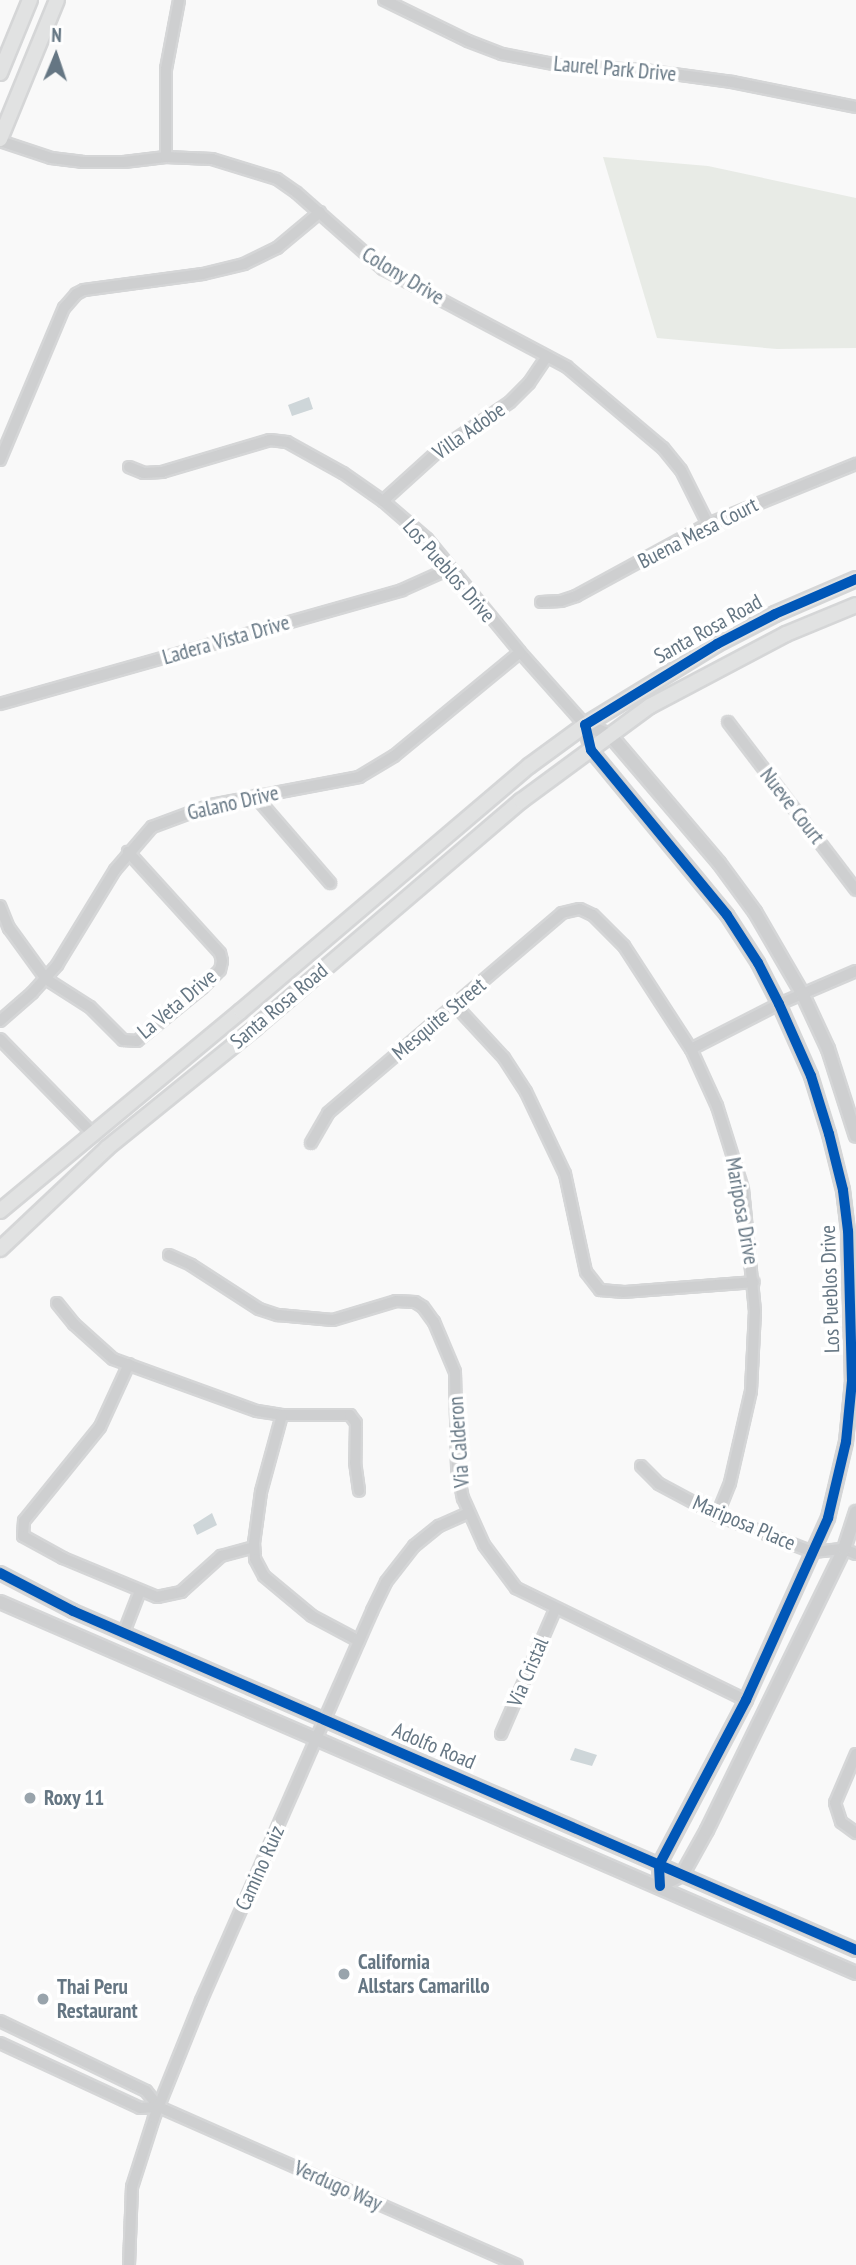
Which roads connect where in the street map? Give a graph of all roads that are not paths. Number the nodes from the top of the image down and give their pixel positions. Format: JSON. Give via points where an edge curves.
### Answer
{"nodes":[{"id":1,"x":30,"y":0,"type":"edge"},
{"id":2,"x":57,"y":0,"type":"edge"},
{"id":3,"x":179,"y":0,"type":"edge"},
{"id":4,"x":384,"y":0,"type":"edge"},
{"id":5,"x":0,"y":73,"type":"edge"},
{"id":6,"x":856,"y":107,"type":"edge"},
{"id":7,"x":0,"y":140,"type":"edge"},
{"id":8,"x":166,"y":157,"type":"junction"},
{"id":9,"x":320,"y":212,"type":"junction"},
{"id":10,"x":547,"y":355,"type":"junction"},
{"id":11,"x":0,"y":460,"type":"edge"},
{"id":12,"x":856,"y":464,"type":"edge"},
{"id":13,"x":129,"y":467,"type":"dead end"},
{"id":14,"x":383,"y":501,"type":"junction"},
{"id":15,"x":708,"y":524,"type":"junction"},
{"id":16,"x":449,"y":569,"type":"junction"},
{"id":17,"x":856,"y":579,"type":"edge"},
{"id":18,"x":541,"y":602,"type":"dead end"},
{"id":19,"x":856,"y":606,"type":"edge"},
{"id":20,"x":520,"y":652,"type":"junction"},
{"id":21,"x":0,"y":705,"type":"edge"},
{"id":22,"x":728,"y":722,"type":"dead end"},
{"id":23,"x":584,"y":725,"type":"junction"},
{"id":24,"x":610,"y":735,"type":"junction"},
{"id":25,"x":591,"y":750,"type":"junction"},
{"id":26,"x":255,"y":796,"type":"junction"},
{"id":27,"x":128,"y":852,"type":"junction"},
{"id":28,"x":330,"y":883,"type":"dead end"},
{"id":29,"x":856,"y":890,"type":"edge"},
{"id":30,"x":0,"y":906,"type":"edge"},
{"id":31,"x":580,"y":909,"type":"joint"},
{"id":32,"x":856,"y":971,"type":"edge"},
{"id":33,"x":46,"y":979,"type":"junction"},
{"id":34,"x":802,"y":993,"type":"junction"},
{"id":35,"x":779,"y":1003,"type":"junction"},
{"id":36,"x":455,"y":1005,"type":"junction"},
{"id":37,"x":0,"y":1021,"type":"edge"},
{"id":38,"x":0,"y":1039,"type":"edge"},
{"id":39,"x":691,"y":1049,"type":"junction"},
{"id":40,"x":93,"y":1133,"type":"junction"},
{"id":41,"x":856,"y":1136,"type":"edge"},
{"id":42,"x":311,"y":1143,"type":"dead end"},
{"id":43,"x":850,"y":1189,"type":"edge"},
{"id":44,"x":851,"y":1209,"type":"edge"},
{"id":45,"x":0,"y":1211,"type":"edge"},
{"id":46,"x":0,"y":1249,"type":"edge"},
{"id":47,"x":169,"y":1255,"type":"dead end"},
{"id":48,"x":754,"y":1282,"type":"junction"},
{"id":49,"x":57,"y":1303,"type":"dead end"},
{"id":50,"x":129,"y":1364,"type":"junction"},
{"id":51,"x":282,"y":1415,"type":"junction"},
{"id":52,"x":641,"y":1466,"type":"dead end"},
{"id":53,"x":359,"y":1491,"type":"dead end"},
{"id":54,"x":856,"y":1511,"type":"edge"},
{"id":55,"x":468,"y":1513,"type":"junction"},
{"id":56,"x":717,"y":1515,"type":"junction"},
{"id":57,"x":254,"y":1547,"type":"junction"},
{"id":58,"x":813,"y":1552,"type":"junction"},
{"id":59,"x":850,"y":1552,"type":"edge"},
{"id":60,"x":0,"y":1573,"type":"edge"},
{"id":61,"x":140,"y":1591,"type":"junction"},
{"id":62,"x":0,"y":1602,"type":"edge"},
{"id":63,"x":555,"y":1609,"type":"junction"},
{"id":64,"x":124,"y":1632,"type":"junction"},
{"id":65,"x":359,"y":1641,"type":"junction"},
{"id":66,"x":746,"y":1700,"type":"junction"},
{"id":67,"x":325,"y":1720,"type":"junction"},
{"id":68,"x":501,"y":1734,"type":"dead end"},
{"id":69,"x":316,"y":1741,"type":"junction"},
{"id":70,"x":856,"y":1754,"type":"edge"},
{"id":71,"x":856,"y":1833,"type":"edge"},
{"id":72,"x":659,"y":1865,"type":"junction"},
{"id":73,"x":682,"y":1874,"type":"junction"},
{"id":74,"x":660,"y":1886,"type":"junction"},
{"id":75,"x":856,"y":1950,"type":"edge"},
{"id":76,"x":856,"y":1973,"type":"edge"},
{"id":77,"x":0,"y":2021,"type":"edge"},
{"id":78,"x":0,"y":2043,"type":"edge"},
{"id":79,"x":159,"y":2107,"type":"junction"},
{"id":80,"x":129,"y":2265,"type":"edge"},
{"id":81,"x":517,"y":2265,"type":"edge"}],
"edges":[{"from":1,"to":5,"type":"main road"},
{"from":2,"to":7,"type":"main road"},
{"from":3,"to":8,"type":"street","via":[[166,69]]},
{"from":4,"to":6,"type":"street","name":"Laurel Park Drive","via":[[502,54],[563,66],[644,70],[732,82]]},
{"from":7,"to":8,"type":"street","name":"Colony Drive","via":[[51,158],[82,162]]},
{"from":8,"to":9,"type":"street","name":"Colony Drive","via":[[212,159],[257,170],[277,179]]},
{"from":9,"to":10,"type":"street","name":"Colony Drive","via":[[383,269]]},
{"from":9,"to":11,"type":"street","via":[[277,248],[244,264],[76,294],[64,308]]},
{"from":10,"to":14,"type":"street","name":"Villa Adobe","via":[[510,402],[436,452]]},
{"from":10,"to":15,"type":"street","name":"Colony Drive","via":[[663,449],[681,470]]},
{"from":12,"to":15,"type":"street","name":"Buena Mesa Court"},
{"from":13,"to":14,"type":"street","name":"Los Pueblos Drive","via":[[144,473],[162,472],[270,440],[287,442]]},
{"from":14,"to":16,"type":"street","name":"Los Pueblos Drive","via":[[427,540]]},
{"from":15,"to":18,"type":"street","name":"Buena Mesa Court","via":[[576,596]]},
{"from":16,"to":20,"type":"street","name":"Los Pueblos Drive"},
{"from":16,"to":21,"type":"street","name":"Ladera Vista Drive","via":[[402,590]]},
{"from":17,"to":23,"type":"main road","name":"Santa Rosa Road","via":[[717,644]]},
{"from":19,"to":24,"type":"main road","name":"Santa Rosa Road","via":[[724,665],[650,706]]},
{"from":20,"to":23,"type":"street","name":"Los Pueblos Drive"},
{"from":20,"to":26,"type":"street","name":"Galano Drive","via":[[377,768],[349,781]]},
{"from":22,"to":29,"type":"street","name":"Nueve Court"},
{"from":23,"to":24,"type":"street","name":"Los Pueblos Drive"},
{"from":23,"to":25,"type":"street","name":"Los Pueblos Drive"},
{"from":23,"to":40,"type":"main road","name":"Santa Rosa Road","via":[[529,766]]},
{"from":24,"to":25,"type":"main road","name":"Santa Rosa Road"},
{"from":24,"to":34,"type":"street","name":"Los Pueblos Drive","via":[[719,863],[755,912]]},
{"from":25,"to":35,"type":"street","name":"Los Pueblos Drive","via":[[727,915]]},
{"from":25,"to":46,"type":"main road","name":"Santa Rosa Road","via":[[521,801],[107,1148]]},
{"from":26,"to":27,"type":"street","name":"Galano Drive","via":[[160,822]]},
{"from":26,"to":28,"type":"street"},
{"from":27,"to":33,"type":"street","name":"Galano Drive"},
{"from":27,"to":33,"type":"street","name":"La Veta Drive","via":[[220,953],[220,970],[151,1031],[130,1042],[120,1038],[90,1007]]},
{"from":30,"to":33,"type":"street","via":[[9,928]]},
{"from":31,"to":36,"type":"street","name":"Mesquite Street","via":[[562,914]]},
{"from":31,"to":39,"type":"street","name":"Mariposa Drive","via":[[593,915],[624,946]]},
{"from":32,"to":34,"type":"street"},
{"from":33,"to":37,"type":"street","name":"Galano Drive"},
{"from":34,"to":35,"type":"street"},
{"from":34,"to":41,"type":"street","name":"Los Pueblos Drive","via":[[828,1049]]},
{"from":35,"to":39,"type":"street"},
{"from":35,"to":43,"type":"street","name":"Los Pueblos Drive","via":[[811,1076]]},
{"from":36,"to":42,"type":"street","name":"Mesquite Street","via":[[328,1113]]},
{"from":36,"to":48,"type":"street","via":[[504,1058],[532,1104],[565,1174],[586,1272],[600,1290]]},
{"from":38,"to":40,"type":"street"},
{"from":39,"to":48,"type":"street","name":"Mariposa Drive","via":[[743,1189]]},
{"from":40,"to":45,"type":"main road","name":"Santa Rosa Road"},
{"from":43,"to":44,"type":"street","name":"Los Pueblos Drive"},
{"from":44,"to":58,"type":"street","name":"Los Pueblos Drive","via":[[852,1381],[836,1490]]},
{"from":47,"to":55,"type":"street","name":"Via Calderon","via":[[259,1309],[278,1315],[333,1320],[396,1301],[423,1307],[455,1372],[457,1468]]},
{"from":48,"to":56,"type":"street","name":"Mariposa Drive","via":[[751,1391],[730,1483]]},
{"from":49,"to":50,"type":"street","via":[[107,1355]]},
{"from":50,"to":51,"type":"street","via":[[253,1410]]},
{"from":50,"to":61,"type":"street","via":[[97,1431],[21,1530],[24,1538],[55,1554]]},
{"from":51,"to":53,"type":"street","via":[[344,1413],[353,1417]]},
{"from":51,"to":57,"type":"street","via":[[261,1492]]},
{"from":52,"to":56,"type":"street","name":"Mariposa Place","via":[[659,1484]]},
{"from":54,"to":59,"type":"street"},
{"from":55,"to":63,"type":"street","name":"Via Calderon","via":[[484,1545],[516,1588]]},
{"from":55,"to":65,"type":"street","name":"Camino Ruiz","via":[[439,1526],[402,1560],[386,1582]]},
{"from":56,"to":58,"type":"street","name":"Mariposa Place"},
{"from":57,"to":61,"type":"street","via":[[221,1556],[177,1594],[157,1597]]},
{"from":57,"to":65,"type":"street","via":[[257,1566],[269,1581],[318,1621]]},
{"from":58,"to":59,"type":"street","name":"Mariposa Place"},
{"from":58,"to":66,"type":"street","name":"Los Pueblos Drive"},
{"from":59,"to":73,"type":"street"},
{"from":60,"to":64,"type":"street","name":"Adolfo Road"},
{"from":61,"to":64,"type":"street"},
{"from":62,"to":69,"type":"street","name":"Adolfo Road"},
{"from":63,"to":66,"type":"street","name":"Via Calderon"},
{"from":63,"to":68,"type":"street","name":"Via Cristal"},
{"from":64,"to":67,"type":"street","name":"Adolfo Road"},
{"from":65,"to":67,"type":"street","name":"Camino Ruiz"},
{"from":66,"to":72,"type":"street","name":"Los Pueblos Drive"},
{"from":67,"to":69,"type":"street","name":"Camino Ruiz"},
{"from":67,"to":72,"type":"street","name":"Adolfo Road"},
{"from":69,"to":74,"type":"street","name":"Adolfo Road"},
{"from":69,"to":79,"type":"street","name":"Camino Ruiz"},
{"from":70,"to":71,"type":"street","via":[[835,1803],[841,1822]]},
{"from":72,"to":73,"type":"street","name":"Adolfo Road"},
{"from":72,"to":74,"type":"street"},
{"from":73,"to":74,"type":"street"},
{"from":73,"to":75,"type":"street","name":"Adolfo Road"},
{"from":74,"to":76,"type":"street","name":"Adolfo Road"},
{"from":77,"to":79,"type":"street","name":"Verdugo Way","via":[[146,2091]]},
{"from":78,"to":79,"type":"street","name":"Verdugo Way","via":[[140,2108]]},
{"from":79,"to":80,"type":"street","name":"Camino Ruiz","via":[[132,2187]]},
{"from":79,"to":81,"type":"street","name":"Verdugo Way"}]}
